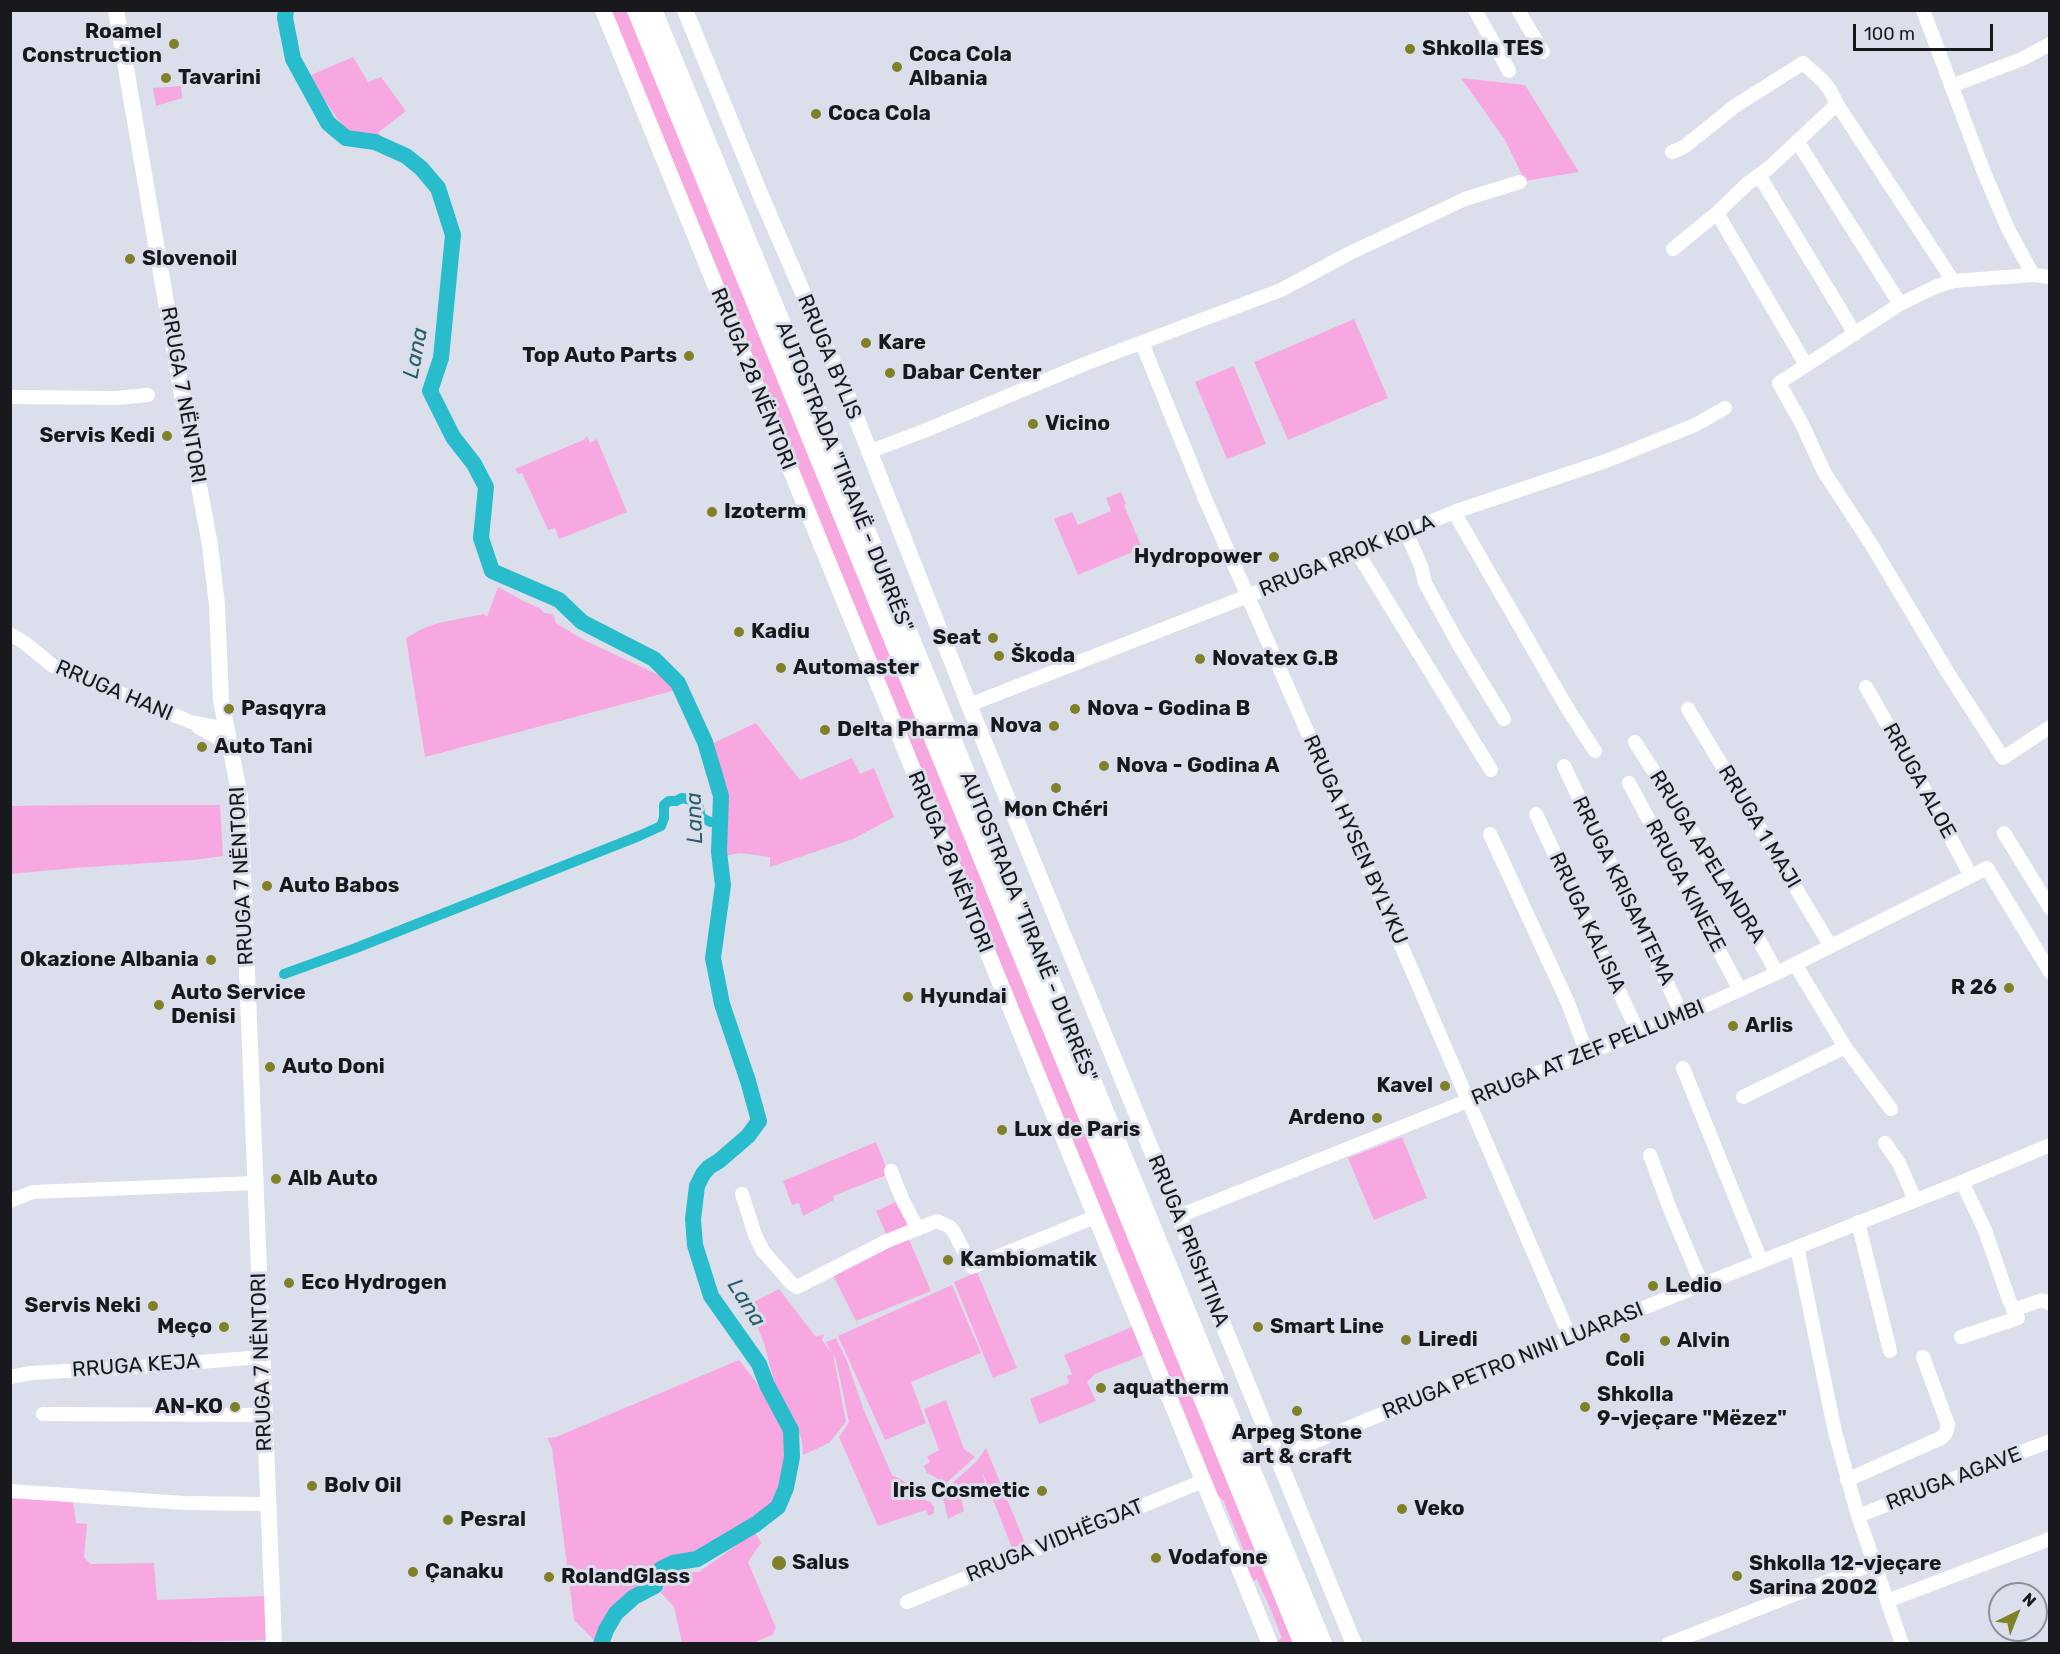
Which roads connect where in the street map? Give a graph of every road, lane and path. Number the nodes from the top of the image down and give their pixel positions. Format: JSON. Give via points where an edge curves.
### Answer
{"nodes":[{"id":1,"x":116,"y":10,"type":"edge"},
{"id":2,"x":603,"y":10,"type":"edge"},
{"id":3,"x":637,"y":10,"type":"edge"},
{"id":4,"x":652,"y":10,"type":"edge"},
{"id":5,"x":685,"y":10,"type":"edge"},
{"id":6,"x":1475,"y":10,"type":"edge"},
{"id":7,"x":1518,"y":10,"type":"edge"},
{"id":8,"x":1923,"y":10,"type":"edge"},
{"id":9,"x":2049,"y":44,"type":"edge"},
{"id":10,"x":1542,"y":52,"type":"dead end"},
{"id":11,"x":1509,"y":71,"type":"dead end"},
{"id":12,"x":1951,"y":86,"type":"junction"},
{"id":13,"x":1837,"y":104,"type":"junction"},
{"id":14,"x":1797,"y":141,"type":"junction"},
{"id":15,"x":1672,"y":152,"type":"dead end"},
{"id":16,"x":1759,"y":175,"type":"junction"},
{"id":17,"x":1520,"y":182,"type":"dead end"},
{"id":18,"x":1717,"y":213,"type":"junction"},
{"id":19,"x":1673,"y":249,"type":"dead end"},
{"id":20,"x":2032,"y":275,"type":"junction"},
{"id":21,"x":2049,"y":277,"type":"edge"},
{"id":22,"x":1953,"y":281,"type":"junction"},
{"id":23,"x":1900,"y":304,"type":"junction"},
{"id":24,"x":1855,"y":334,"type":"junction"},
{"id":25,"x":1142,"y":343,"type":"junction"},
{"id":26,"x":1806,"y":365,"type":"junction"},
{"id":27,"x":148,"y":395,"type":"dead end"},
{"id":28,"x":10,"y":397,"type":"edge"},
{"id":29,"x":1725,"y":408,"type":"dead end"},
{"id":30,"x":868,"y":452,"type":"junction"},
{"id":31,"x":1454,"y":512,"type":"junction"},
{"id":32,"x":1406,"y":532,"type":"junction"},
{"id":33,"x":1357,"y":552,"type":"junction"},
{"id":34,"x":1248,"y":596,"type":"junction"},
{"id":35,"x":10,"y":634,"type":"edge"},
{"id":36,"x":1866,"y":687,"type":"dead end"},
{"id":37,"x":969,"y":705,"type":"junction"},
{"id":38,"x":1688,"y":709,"type":"dead end"},
{"id":39,"x":1504,"y":719,"type":"dead end"},
{"id":40,"x":2049,"y":727,"type":"edge"},
{"id":41,"x":228,"y":737,"type":"junction"},
{"id":42,"x":1635,"y":742,"type":"dead end"},
{"id":43,"x":1595,"y":751,"type":"dead end"},
{"id":44,"x":1564,"y":766,"type":"dead end"},
{"id":45,"x":1491,"y":770,"type":"dead end"},
{"id":46,"x":1629,"y":783,"type":"dead end"},
{"id":47,"x":1536,"y":814,"type":"dead end"},
{"id":48,"x":2004,"y":833,"type":"dead end"},
{"id":49,"x":1490,"y":834,"type":"dead end"},
{"id":50,"x":1971,"y":876,"type":"junction"},
{"id":51,"x":2049,"y":908,"type":"edge"},
{"id":52,"x":1830,"y":945,"type":"junction"},
{"id":53,"x":1795,"y":964,"type":"junction"},
{"id":54,"x":2049,"y":972,"type":"edge"},
{"id":55,"x":1777,"y":973,"type":"junction"},
{"id":56,"x":1740,"y":990,"type":"junction"},
{"id":57,"x":1682,"y":1015,"type":"junction"},
{"id":58,"x":1638,"y":1032,"type":"junction"},
{"id":59,"x":1845,"y":1047,"type":"junction"},
{"id":60,"x":1587,"y":1054,"type":"junction"},
{"id":61,"x":1683,"y":1068,"type":"dead end"},
{"id":62,"x":1743,"y":1097,"type":"dead end"},
{"id":63,"x":1469,"y":1101,"type":"junction"},
{"id":64,"x":1891,"y":1109,"type":"dead end"},
{"id":65,"x":1885,"y":1143,"type":"dead end"},
{"id":66,"x":2049,"y":1145,"type":"edge"},
{"id":67,"x":1650,"y":1155,"type":"dead end"},
{"id":68,"x":891,"y":1172,"type":"dead end"},
{"id":69,"x":1962,"y":1182,"type":"junction"},
{"id":70,"x":255,"y":1183,"type":"junction"},
{"id":71,"x":742,"y":1194,"type":"dead end"},
{"id":72,"x":1915,"y":1200,"type":"junction"},
{"id":73,"x":10,"y":1201,"type":"edge"},
{"id":74,"x":1179,"y":1216,"type":"junction"},
{"id":75,"x":1095,"y":1217,"type":"junction"},
{"id":76,"x":1858,"y":1222,"type":"junction"},
{"id":77,"x":918,"y":1229,"type":"junction"},
{"id":78,"x":1797,"y":1247,"type":"junction"},
{"id":79,"x":1761,"y":1261,"type":"junction"},
{"id":80,"x":1702,"y":1285,"type":"junction"},
{"id":81,"x":2049,"y":1304,"type":"edge"},
{"id":82,"x":2013,"y":1310,"type":"junction"},
{"id":83,"x":1570,"y":1337,"type":"junction"},
{"id":84,"x":1961,"y":1337,"type":"dead end"},
{"id":85,"x":1890,"y":1351,"type":"dead end"},
{"id":86,"x":262,"y":1357,"type":"junction"},
{"id":87,"x":1923,"y":1357,"type":"dead end"},
{"id":88,"x":10,"y":1377,"type":"edge"},
{"id":89,"x":43,"y":1414,"type":"dead end"},
{"id":90,"x":265,"y":1416,"type":"junction"},
{"id":91,"x":2049,"y":1441,"type":"edge"},
{"id":92,"x":1277,"y":1457,"type":"junction"},
{"id":93,"x":1203,"y":1480,"type":"junction"},
{"id":94,"x":1847,"y":1480,"type":"junction"},
{"id":95,"x":10,"y":1491,"type":"edge"},
{"id":96,"x":268,"y":1504,"type":"junction"},
{"id":97,"x":1858,"y":1516,"type":"junction"},
{"id":98,"x":2049,"y":1539,"type":"edge"},
{"id":99,"x":1875,"y":1563,"type":"junction"},
{"id":100,"x":1887,"y":1601,"type":"junction"},
{"id":101,"x":907,"y":1602,"type":"dead end"},
{"id":102,"x":273,"y":1644,"type":"edge"},
{"id":103,"x":1270,"y":1644,"type":"edge"},
{"id":104,"x":1304,"y":1644,"type":"edge"},
{"id":105,"x":1322,"y":1644,"type":"edge"},
{"id":106,"x":1354,"y":1644,"type":"edge"},
{"id":107,"x":1668,"y":1644,"type":"edge"},
{"id":108,"x":1902,"y":1644,"type":"edge"}],
"edges":[{"from":1,"to":41,"type":"main road","name":"RRUGA 7 NËNTORI","via":[[210,545],[221,700]]},
{"from":2,"to":75,"type":"main road","name":"RRUGA 28 NËNTORI"},
{"from":3,"to":104,"type":"highway","name":"AUTOSTRADA \"TIRANË - DURRËS\""},
{"from":4,"to":105,"type":"highway","name":"AUTOSTRADA \"TIRANË - DURRËS\""},
{"from":5,"to":30,"type":"main road","name":"RRUGA BYLIS"},
{"from":6,"to":11,"type":"street"},
{"from":7,"to":10,"type":"street"},
{"from":8,"to":12,"type":"street"},
{"from":9,"to":12,"type":"street","via":[[2022,59]]},
{"from":12,"to":20,"type":"street","via":[[2008,229]]},
{"from":13,"to":14,"type":"street"},
{"from":13,"to":15,"type":"street","via":[[1822,80],[1807,65],[1799,64]]},
{"from":13,"to":22,"type":"street"},
{"from":14,"to":16,"type":"street"},
{"from":14,"to":23,"type":"street"},
{"from":16,"to":18,"type":"street"},
{"from":16,"to":24,"type":"street"},
{"from":17,"to":25,"type":"street","via":[[1465,198],[1281,290]]},
{"from":18,"to":19,"type":"street"},
{"from":18,"to":26,"type":"street"},
{"from":20,"to":21,"type":"street"},
{"from":20,"to":22,"type":"street"},
{"from":22,"to":23,"type":"street"},
{"from":23,"to":24,"type":"street"},
{"from":24,"to":26,"type":"street"},
{"from":25,"to":30,"type":"street"},
{"from":25,"to":34,"type":"street","name":"RRUGA HYSEN BYLYKU"},
{"from":26,"to":40,"type":"street","via":[[1779,383],[1824,472],[2003,758]]},
{"from":27,"to":28,"type":"street"},
{"from":29,"to":31,"type":"street","name":"RRUGA RROK KOLA","via":[[1695,425],[1606,461]]},
{"from":30,"to":37,"type":"main road","name":"RRUGA BYLIS"},
{"from":31,"to":32,"type":"street","name":"RRUGA RROK KOLA"},
{"from":31,"to":43,"type":"street"},
{"from":32,"to":33,"type":"street","name":"RRUGA RROK KOLA"},
{"from":32,"to":39,"type":"street","via":[[1425,584]]},
{"from":33,"to":34,"type":"street","name":"RRUGA RROK KOLA"},
{"from":33,"to":45,"type":"street"},
{"from":34,"to":37,"type":"street","name":"RRUGA RROK KOLA"},
{"from":34,"to":63,"type":"street","name":"RRUGA HYSEN BYLYKU"},
{"from":35,"to":41,"type":"street","name":"RRUGA HANI","via":[[53,666]]},
{"from":36,"to":50,"type":"street","name":"RRUGA ALOE"},
{"from":37,"to":74,"type":"main road","name":"RRUGA PRISHTINA"},
{"from":38,"to":52,"type":"street","name":"RRUGA 1 MAJI"},
{"from":41,"to":70,"type":"main road","name":"RRUGA 7 NËNTORI","via":[[240,797]]},
{"from":42,"to":55,"type":"street","name":"RRUGA APELANDRA","via":[[1745,915]]},
{"from":44,"to":57,"type":"street","name":"RRUGA KRISAMTEMA"},
{"from":46,"to":56,"type":"street","name":"RRUGA KINEZE"},
{"from":47,"to":58,"type":"street","name":"RRUGA KALISIA"},
{"from":48,"to":51,"type":"street"},
{"from":49,"to":60,"type":"street","via":[[1568,1003]]},
{"from":50,"to":52,"type":"street","name":"RRUGA AT ZEF PELLUMBI"},
{"from":50,"to":54,"type":"street","name":"RRUGA AT ZEF PELLUMBI","via":[[1988,868]]},
{"from":52,"to":53,"type":"street","name":"RRUGA AT ZEF PELLUMBI"},
{"from":53,"to":55,"type":"street","name":"RRUGA AT ZEF PELLUMBI"},
{"from":53,"to":59,"type":"street"},
{"from":55,"to":56,"type":"street","name":"RRUGA AT ZEF PELLUMBI"},
{"from":56,"to":57,"type":"street","name":"RRUGA AT ZEF PELLUMBI"},
{"from":57,"to":58,"type":"street","name":"RRUGA AT ZEF PELLUMBI"},
{"from":58,"to":60,"type":"street","name":"RRUGA AT ZEF PELLUMBI"},
{"from":59,"to":62,"type":"street"},
{"from":59,"to":64,"type":"street"},
{"from":60,"to":63,"type":"street","name":"RRUGA AT ZEF PELLUMBI"},
{"from":61,"to":79,"type":"street"},
{"from":63,"to":74,"type":"street","name":"RRUGA AT ZEF PELLUMBI"},
{"from":63,"to":83,"type":"street","name":"RRUGA HYSEN BYLYKU"},
{"from":65,"to":72,"type":"street","via":[[1899,1163]]},
{"from":66,"to":69,"type":"street","name":"RRUGA PETRO NINI LUARASI"},
{"from":67,"to":80,"type":"street"},
{"from":68,"to":77,"type":"street"},
{"from":69,"to":72,"type":"street","name":"RRUGA PETRO NINI LUARASI"},
{"from":69,"to":82,"type":"street","via":[[1985,1230]]},
{"from":70,"to":73,"type":"street","via":[[33,1192]]},
{"from":70,"to":86,"type":"main road","name":"RRUGA 7 NËNTORI"},
{"from":71,"to":77,"type":"street","via":[[763,1251],[796,1287]]},
{"from":72,"to":76,"type":"street","name":"RRUGA PETRO NINI LUARASI"},
{"from":74,"to":92,"type":"main road","name":"RRUGA PRISHTINA"},
{"from":75,"to":77,"type":"street","via":[[972,1267],[950,1227],[938,1221]]},
{"from":75,"to":93,"type":"main road","name":"RRUGA 28 NËNTORI"},
{"from":76,"to":78,"type":"street","name":"RRUGA PETRO NINI LUARASI"},
{"from":76,"to":85,"type":"street"},
{"from":78,"to":79,"type":"street","name":"RRUGA PETRO NINI LUARASI"},
{"from":78,"to":94,"type":"street"},
{"from":79,"to":80,"type":"street","name":"RRUGA PETRO NINI LUARASI"},
{"from":80,"to":83,"type":"street","name":"RRUGA PETRO NINI LUARASI"},
{"from":81,"to":82,"type":"street","via":[[2042,1300]]},
{"from":82,"to":84,"type":"street","via":[[2018,1318]]},
{"from":83,"to":92,"type":"street","name":"RRUGA PETRO NINI LUARASI"},
{"from":86,"to":88,"type":"street","name":"RRUGA KEJA"},
{"from":86,"to":90,"type":"main road","name":"RRUGA 7 NËNTORI"},
{"from":87,"to":94,"type":"street","via":[[1948,1425],[1946,1433]]},
{"from":89,"to":90,"type":"street"},
{"from":90,"to":96,"type":"main road","name":"RRUGA 7 NËNTORI"},
{"from":91,"to":97,"type":"street","name":"RRUGA AGAVE"},
{"from":92,"to":106,"type":"main road","name":"RRUGA PRISHTINA"},
{"from":93,"to":101,"type":"street","name":"RRUGA VIDHËGJAT"},
{"from":93,"to":103,"type":"main road","name":"RRUGA 28 NËNTORI"},
{"from":94,"to":97,"type":"street"},
{"from":95,"to":96,"type":"street","via":[[183,1503]]},
{"from":96,"to":102,"type":"main road","name":"RRUGA 7 NËNTORI"},
{"from":97,"to":99,"type":"street"},
{"from":98,"to":100,"type":"street"},
{"from":99,"to":100,"type":"street"},
{"from":99,"to":107,"type":"street"},
{"from":100,"to":108,"type":"street"}]}
